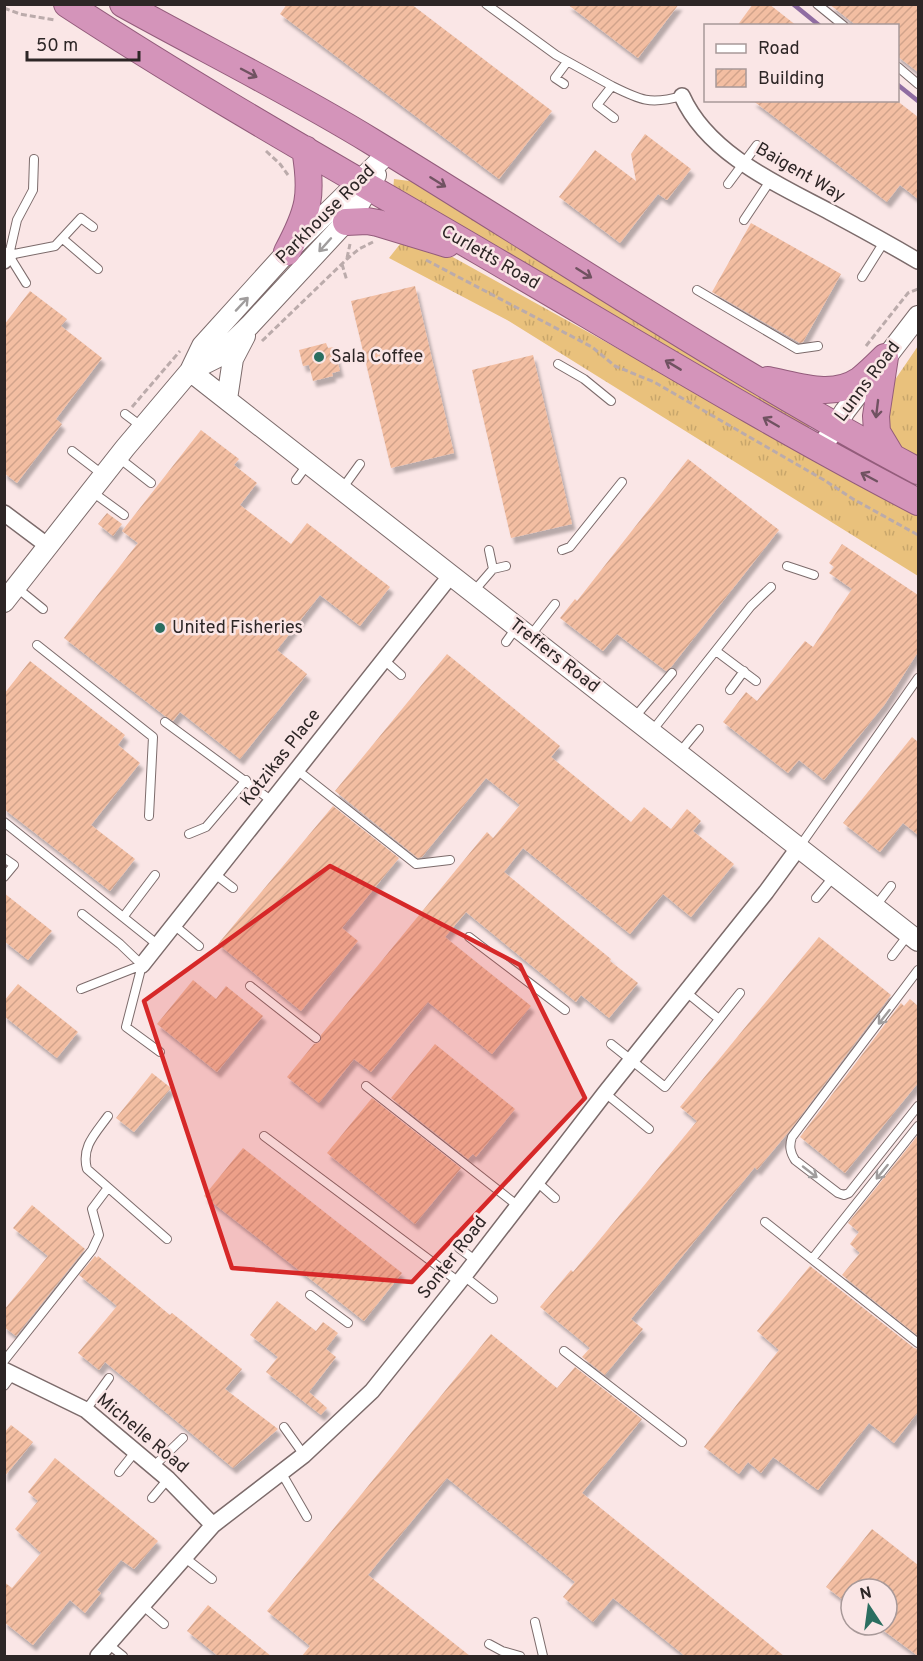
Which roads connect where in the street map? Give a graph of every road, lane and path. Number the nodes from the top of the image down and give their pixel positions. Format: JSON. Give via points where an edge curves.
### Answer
{"nodes":[{"id":1,"x":123,"y":4,"type":"edge"},
{"id":2,"x":486,"y":4,"type":"edge"},
{"id":3,"x":817,"y":4,"type":"edge"},
{"id":4,"x":4,"y":8,"type":"edge"},
{"id":5,"x":65,"y":13,"type":"edge"},
{"id":6,"x":842,"y":24,"type":"edge"},
{"id":7,"x":567,"y":62,"type":"junction"},
{"id":8,"x":899,"y":69,"type":"edge"},
{"id":9,"x":564,"y":84,"type":"dead end"},
{"id":10,"x":918,"y":84,"type":"edge"},
{"id":11,"x":612,"y":86,"type":"junction"},
{"id":12,"x":682,"y":96,"type":"joint"},
{"id":13,"x":614,"y":118,"type":"dead end"},
{"id":14,"x":757,"y":145,"type":"dead end"},
{"id":15,"x":305,"y":149,"type":"junction"},
{"id":16,"x":389,"y":152,"type":"junction"},
{"id":17,"x":34,"y":159,"type":"dead end"},
{"id":18,"x":742,"y":163,"type":"junction"},
{"id":19,"x":770,"y":180,"type":"junction"},
{"id":20,"x":365,"y":184,"type":"junction"},
{"id":21,"x":728,"y":184,"type":"dead end"},
{"id":22,"x":744,"y":220,"type":"dead end"},
{"id":23,"x":346,"y":222,"type":"junction"},
{"id":24,"x":93,"y":227,"type":"dead end"},
{"id":25,"x":63,"y":239,"type":"junction"},
{"id":26,"x":374,"y":242,"type":"dead end"},
{"id":27,"x":884,"y":242,"type":"junction"},
{"id":28,"x":287,"y":252,"type":"junction"},
{"id":29,"x":485,"y":255,"type":"junction"},
{"id":30,"x":6,"y":256,"type":"edge"},
{"id":31,"x":419,"y":256,"type":"dead end"},
{"id":32,"x":918,"y":261,"type":"edge"},
{"id":33,"x":342,"y":264,"type":"junction"},
{"id":34,"x":98,"y":269,"type":"dead end"},
{"id":35,"x":862,"y":277,"type":"dead end"},
{"id":36,"x":347,"y":282,"type":"dead end"},
{"id":37,"x":26,"y":283,"type":"dead end"},
{"id":38,"x":918,"y":289,"type":"edge"},
{"id":39,"x":698,"y":290,"type":"dead end"},
{"id":40,"x":918,"y":316,"type":"edge"},
{"id":41,"x":250,"y":325,"type":"junction"},
{"id":42,"x":256,"y":346,"type":"dead end"},
{"id":43,"x":818,"y":346,"type":"dead end"},
{"id":44,"x":875,"y":352,"type":"junction"},
{"id":45,"x":558,"y":364,"type":"dead end"},
{"id":46,"x":190,"y":371,"type":"junction"},
{"id":47,"x":753,"y":378,"type":"junction"},
{"id":48,"x":226,"y":399,"type":"junction"},
{"id":49,"x":611,"y":401,"type":"dead end"},
{"id":50,"x":125,"y":414,"type":"dead end"},
{"id":51,"x":142,"y":427,"type":"junction"},
{"id":52,"x":834,"y":427,"type":"junction"},
{"id":53,"x":820,"y":450,"type":"junction"},
{"id":54,"x":72,"y":451,"type":"dead end"},
{"id":55,"x":118,"y":457,"type":"junction"},
{"id":56,"x":892,"y":457,"type":"junction"},
{"id":57,"x":308,"y":464,"type":"junction"},
{"id":58,"x":360,"y":464,"type":"dead end"},
{"id":59,"x":918,"y":471,"type":"edge"},
{"id":60,"x":104,"y":475,"type":"junction"},
{"id":61,"x":296,"y":480,"type":"dead end"},
{"id":62,"x":622,"y":482,"type":"dead end"},
{"id":63,"x":151,"y":483,"type":"dead end"},
{"id":64,"x":342,"y":490,"type":"junction"},
{"id":65,"x":91,"y":491,"type":"junction"},
{"id":66,"x":918,"y":502,"type":"edge"},
{"id":67,"x":4,"y":513,"type":"edge"},
{"id":68,"x":124,"y":515,"type":"dead end"},
{"id":69,"x":918,"y":535,"type":"edge"},
{"id":70,"x":48,"y":546,"type":"junction"},
{"id":71,"x":489,"y":550,"type":"dead end"},
{"id":72,"x":562,"y":550,"type":"dead end"},
{"id":73,"x":506,"y":566,"type":"dead end"},
{"id":74,"x":787,"y":566,"type":"dead end"},
{"id":75,"x":493,"y":569,"type":"junction"},
{"id":76,"x":451,"y":575,"type":"junction"},
{"id":77,"x":814,"y":575,"type":"dead end"},
{"id":78,"x":771,"y":587,"type":"dead end"},
{"id":79,"x":473,"y":592,"type":"junction"},
{"id":80,"x":10,"y":595,"type":"edge"},
{"id":81,"x":555,"y":604,"type":"dead end"},
{"id":82,"x":43,"y":609,"type":"dead end"},
{"id":83,"x":518,"y":635,"type":"junction"},
{"id":84,"x":37,"y":645,"type":"dead end"},
{"id":85,"x":716,"y":651,"type":"junction"},
{"id":86,"x":383,"y":659,"type":"junction"},
{"id":87,"x":744,"y":671,"type":"junction"},
{"id":88,"x":672,"y":673,"type":"dead end"},
{"id":89,"x":401,"y":675,"type":"dead end"},
{"id":90,"x":918,"y":678,"type":"edge"},
{"id":91,"x":756,"y":681,"type":"dead end"},
{"id":92,"x":730,"y":690,"type":"dead end"},
{"id":93,"x":634,"y":718,"type":"junction"},
{"id":94,"x":165,"y":722,"type":"dead end"},
{"id":95,"x":699,"y":729,"type":"dead end"},
{"id":96,"x":651,"y":731,"type":"junction"},
{"id":97,"x":679,"y":754,"type":"junction"},
{"id":98,"x":297,"y":770,"type":"junction"},
{"id":99,"x":246,"y":780,"type":"junction"},
{"id":100,"x":272,"y":801,"type":"junction"},
{"id":101,"x":149,"y":816,"type":"dead end"},
{"id":102,"x":4,"y":822,"type":"edge"},
{"id":103,"x":189,"y":834,"type":"dead end"},
{"id":104,"x":799,"y":847,"type":"junction"},
{"id":105,"x":4,"y":858,"type":"edge"},
{"id":106,"x":450,"y":861,"type":"dead end"},
{"id":107,"x":215,"y":874,"type":"junction"},
{"id":108,"x":155,"y":875,"type":"dead end"},
{"id":109,"x":835,"y":875,"type":"junction"},
{"id":110,"x":4,"y":877,"type":"edge"},
{"id":111,"x":891,"y":886,"type":"dead end"},
{"id":112,"x":233,"y":888,"type":"dead end"},
{"id":113,"x":816,"y":898,"type":"dead end"},
{"id":114,"x":875,"y":907,"type":"junction"},
{"id":115,"x":82,"y":914,"type":"dead end"},
{"id":116,"x":124,"y":916,"type":"junction"},
{"id":117,"x":174,"y":925,"type":"junction"},
{"id":118,"x":469,"y":937,"type":"dead end"},
{"id":119,"x":914,"y":937,"type":"edge"},
{"id":120,"x":158,"y":945,"type":"junction"},
{"id":121,"x":199,"y":945,"type":"dead end"},
{"id":122,"x":892,"y":956,"type":"dead end"},
{"id":123,"x":142,"y":965,"type":"junction"},
{"id":124,"x":918,"y":970,"type":"edge"},
{"id":125,"x":250,"y":986,"type":"dead end"},
{"id":126,"x":81,"y":990,"type":"dead end"},
{"id":127,"x":685,"y":991,"type":"junction"},
{"id":128,"x":740,"y":993,"type":"dead end"},
{"id":129,"x":565,"y":1010,"type":"dead end"},
{"id":130,"x":719,"y":1019,"type":"junction"},
{"id":131,"x":316,"y":1038,"type":"dead end"},
{"id":132,"x":611,"y":1044,"type":"dead end"},
{"id":133,"x":160,"y":1052,"type":"dead end"},
{"id":134,"x":631,"y":1060,"type":"junction"},
{"id":135,"x":366,"y":1086,"type":"dead end"},
{"id":136,"x":605,"y":1093,"type":"junction"},
{"id":137,"x":918,"y":1106,"type":"edge"},
{"id":138,"x":108,"y":1116,"type":"dead end"},
{"id":139,"x":918,"y":1126,"type":"edge"},
{"id":140,"x":649,"y":1129,"type":"dead end"},
{"id":141,"x":264,"y":1136,"type":"dead end"},
{"id":142,"x":537,"y":1182,"type":"junction"},
{"id":143,"x":107,"y":1189,"type":"junction"},
{"id":144,"x":555,"y":1197,"type":"dead end"},
{"id":145,"x":518,"y":1206,"type":"junction"},
{"id":146,"x":765,"y":1222,"type":"dead end"},
{"id":147,"x":167,"y":1239,"type":"dead end"},
{"id":148,"x":459,"y":1248,"type":"dead end"},
{"id":149,"x":812,"y":1259,"type":"junction"},
{"id":150,"x":476,"y":1261,"type":"junction"},
{"id":151,"x":462,"y":1279,"type":"junction"},
{"id":152,"x":310,"y":1295,"type":"dead end"},
{"id":153,"x":493,"y":1299,"type":"dead end"},
{"id":154,"x":348,"y":1323,"type":"dead end"},
{"id":155,"x":918,"y":1343,"type":"edge"},
{"id":156,"x":564,"y":1351,"type":"dead end"},
{"id":157,"x":7,"y":1373,"type":"edge"},
{"id":158,"x":109,"y":1378,"type":"dead end"},
{"id":159,"x":86,"y":1410,"type":"junction"},
{"id":160,"x":284,"y":1427,"type":"dead end"},
{"id":161,"x":183,"y":1438,"type":"dead end"},
{"id":162,"x":682,"y":1442,"type":"dead end"},
{"id":163,"x":136,"y":1450,"type":"junction"},
{"id":164,"x":304,"y":1455,"type":"junction"},
{"id":165,"x":154,"y":1466,"type":"junction"},
{"id":166,"x":119,"y":1472,"type":"dead end"},
{"id":167,"x":281,"y":1472,"type":"junction"},
{"id":168,"x":168,"y":1479,"type":"junction"},
{"id":169,"x":152,"y":1498,"type":"dead end"},
{"id":170,"x":307,"y":1517,"type":"dead end"},
{"id":171,"x":213,"y":1525,"type":"junction"},
{"id":172,"x":184,"y":1557,"type":"junction"},
{"id":173,"x":212,"y":1579,"type":"dead end"},
{"id":174,"x":142,"y":1605,"type":"junction"},
{"id":175,"x":536,"y":1622,"type":"dead end"},
{"id":176,"x":164,"y":1624,"type":"dead end"},
{"id":177,"x":489,"y":1644,"type":"dead end"},
{"id":178,"x":103,"y":1650,"type":"edge"},
{"id":179,"x":123,"y":1656,"type":"edge"},
{"id":180,"x":520,"y":1656,"type":"edge"},
{"id":181,"x":543,"y":1656,"type":"edge"}],
"edges":[{"from":1,"to":16,"type":"highway","name":"Curletts Road","one_way":true},
{"from":2,"to":7,"type":"lane"},
{"from":3,"to":6,"type":"lane"},
{"from":4,"to":5,"type":"path","via":[[20,14]]},
{"from":5,"to":15,"type":"highway","name":"Curletts Road"},
{"from":7,"to":9,"type":"lane","via":[[555,78]]},
{"from":7,"to":11,"type":"lane"},
{"from":8,"to":10,"type":"lane"},
{"from":11,"to":12,"type":"lane","via":[[650,102]]},
{"from":11,"to":13,"type":"lane","via":[[597,105]]},
{"from":12,"to":18,"type":"street","name":"Baigent Way","via":[[699,123]]},
{"from":14,"to":18,"type":"lane"},
{"from":15,"to":20,"type":"highway","name":"Curletts Road"},
{"from":15,"to":28,"type":"highway","via":[[309,200]]},
{"from":16,"to":20,"type":"street","name":"Parkhouse Road"},
{"from":16,"to":47,"type":"highway","name":"Curletts Road","one_way":true},
{"from":17,"to":30,"type":"lane","via":[[33,190],[17,220]]},
{"from":18,"to":19,"type":"street","name":"Baigent Way"},
{"from":18,"to":21,"type":"lane"},
{"from":19,"to":22,"type":"lane"},
{"from":19,"to":27,"type":"street","name":"Baigent Way"},
{"from":20,"to":23,"type":"street","name":"Parkhouse Road","via":[[362,202]]},
{"from":20,"to":28,"type":"street","name":"Parkhouse Road"},
{"from":20,"to":29,"type":"highway","name":"Curletts Road"},
{"from":23,"to":29,"type":"highway","via":[[367,220]]},
{"from":23,"to":41,"type":"street","name":"Parkhouse Road","one_way":true},
{"from":24,"to":25,"type":"lane","via":[[81,218]]},
{"from":25,"to":30,"type":"lane","via":[[55,246]]},
{"from":25,"to":34,"type":"lane"},
{"from":26,"to":33,"type":"path"},
{"from":27,"to":32,"type":"street","name":"Baigent Way"},
{"from":27,"to":35,"type":"lane"},
{"from":46,"to":28,"type":"street","name":"Parkhouse Road","one_way":true,"via":[[202,346]]},
{"from":53,"to":29,"type":"highway","name":"Curletts Road","one_way":true},
{"from":30,"to":37,"type":"lane"},
{"from":31,"to":69,"type":"path","via":[[592,347],[615,366],[654,382]]},
{"from":33,"to":36,"type":"path"},
{"from":33,"to":42,"type":"path"},
{"from":38,"to":44,"type":"path","via":[[908,293]]},
{"from":39,"to":43,"type":"lane","via":[[797,349]]},
{"from":40,"to":44,"type":"street","name":"Lunns Road"},
{"from":41,"to":46,"type":"street","name":"Parkhouse Road","via":[[216,358]]},
{"from":41,"to":48,"type":"street","via":[[233,359]]},
{"from":44,"to":47,"type":"highway","via":[[860,380],[836,391]]},
{"from":44,"to":52,"type":"street","name":"Lunns Road"},
{"from":44,"to":56,"type":"highway","one_way":true,"via":[[876,424]]},
{"from":45,"to":49,"type":"lane"},
{"from":46,"to":48,"type":"street","name":"Treffers Road"},
{"from":46,"to":51,"type":"street","name":"Parkhouse Road"},
{"from":47,"to":52,"type":"highway","name":"Curletts Road"},
{"from":48,"to":57,"type":"street","name":"Treffers Road"},
{"from":50,"to":51,"type":"lane"},
{"from":51,"to":55,"type":"street","name":"Parkhouse Road"},
{"from":52,"to":53,"type":"street","name":"Lunns Road"},
{"from":52,"to":56,"type":"highway","name":"Curletts Road"},
{"from":66,"to":53,"type":"highway","name":"Curletts Road","one_way":true},
{"from":54,"to":60,"type":"lane"},
{"from":55,"to":60,"type":"street","name":"Parkhouse Road"},
{"from":55,"to":63,"type":"lane"},
{"from":56,"to":59,"type":"highway","name":"Curletts Road"},
{"from":57,"to":61,"type":"lane"},
{"from":57,"to":64,"type":"street","name":"Treffers Road"},
{"from":58,"to":64,"type":"lane"},
{"from":60,"to":65,"type":"street","name":"Parkhouse Road"},
{"from":62,"to":72,"type":"lane","via":[[570,547]]},
{"from":64,"to":76,"type":"street","name":"Treffers Road"},
{"from":65,"to":68,"type":"lane"},
{"from":65,"to":70,"type":"street","name":"Parkhouse Road"},
{"from":67,"to":70,"type":"street"},
{"from":70,"to":80,"type":"street","name":"Parkhouse Road"},
{"from":71,"to":75,"type":"lane"},
{"from":73,"to":75,"type":"lane"},
{"from":74,"to":77,"type":"lane"},
{"from":75,"to":79,"type":"lane"},
{"from":76,"to":79,"type":"street","name":"Treffers Road"},
{"from":76,"to":86,"type":"street","name":"Kotzikas Place"},
{"from":78,"to":85,"type":"lane"},
{"from":79,"to":83,"type":"street","name":"Treffers Road"},
{"from":80,"to":82,"type":"lane"},
{"from":81,"to":83,"type":"lane"},
{"from":83,"to":93,"type":"street","name":"Treffers Road"},
{"from":84,"to":101,"type":"lane","via":[[153,737]]},
{"from":85,"to":87,"type":"lane"},
{"from":85,"to":96,"type":"lane"},
{"from":86,"to":89,"type":"lane"},
{"from":86,"to":98,"type":"street","name":"Kotzikas Place"},
{"from":87,"to":91,"type":"lane"},
{"from":87,"to":92,"type":"lane"},
{"from":88,"to":93,"type":"lane"},
{"from":90,"to":104,"type":"lane"},
{"from":93,"to":96,"type":"street","name":"Treffers Road"},
{"from":94,"to":99,"type":"lane"},
{"from":95,"to":97,"type":"lane"},
{"from":96,"to":97,"type":"street","name":"Treffers Road"},
{"from":97,"to":104,"type":"street","name":"Treffers Road"},
{"from":98,"to":100,"type":"street","name":"Kotzikas Place"},
{"from":98,"to":106,"type":"lane","via":[[416,864]]},
{"from":99,"to":100,"type":"lane"},
{"from":99,"to":103,"type":"lane","via":[[206,827]]},
{"from":100,"to":107,"type":"street","name":"Kotzikas Place"},
{"from":102,"to":116,"type":"lane"},
{"from":104,"to":109,"type":"street","name":"Treffers Road"},
{"from":104,"to":127,"type":"street","name":"Sonter Road"},
{"from":105,"to":110,"type":"lane","via":[[14,865]]},
{"from":107,"to":112,"type":"lane"},
{"from":107,"to":117,"type":"street","name":"Kotzikas Place"},
{"from":108,"to":116,"type":"lane"},
{"from":109,"to":113,"type":"lane"},
{"from":109,"to":114,"type":"street","name":"Treffers Road"},
{"from":111,"to":114,"type":"lane"},
{"from":114,"to":119,"type":"street","name":"Treffers Road"},
{"from":115,"to":123,"type":"lane"},
{"from":116,"to":120,"type":"lane"},
{"from":117,"to":120,"type":"street","name":"Kotzikas Place"},
{"from":117,"to":121,"type":"lane"},
{"from":118,"to":129,"type":"lane"},
{"from":119,"to":122,"type":"lane"},
{"from":120,"to":123,"type":"street","name":"Kotzikas Place"},
{"from":123,"to":126,"type":"lane"},
{"from":123,"to":133,"type":"lane","via":[[126,1027]]},
{"from":124,"to":137,"type":"lane","one_way":true,"via":[[792,1137],[790,1153],[844,1195]]},
{"from":125,"to":131,"type":"lane"},
{"from":127,"to":130,"type":"lane"},
{"from":127,"to":134,"type":"street","name":"Sonter Road"},
{"from":128,"to":130,"type":"lane"},
{"from":130,"to":134,"type":"lane","via":[[665,1087]]},
{"from":132,"to":134,"type":"lane"},
{"from":134,"to":136,"type":"street","name":"Sonter Road"},
{"from":135,"to":145,"type":"lane"},
{"from":136,"to":140,"type":"lane"},
{"from":136,"to":142,"type":"street","name":"Sonter Road"},
{"from":138,"to":143,"type":"lane","via":[[86,1147],[85,1161],[87,1169]]},
{"from":139,"to":149,"type":"lane","one_way":true},
{"from":141,"to":151,"type":"lane"},
{"from":142,"to":144,"type":"lane"},
{"from":142,"to":145,"type":"street","name":"Sonter Road"},
{"from":143,"to":147,"type":"lane"},
{"from":143,"to":157,"type":"lane","via":[[92,1209],[99,1235],[92,1250]]},
{"from":145,"to":150,"type":"street","name":"Sonter Road"},
{"from":146,"to":149,"type":"lane"},
{"from":148,"to":150,"type":"lane"},
{"from":149,"to":155,"type":"lane"},
{"from":150,"to":151,"type":"street","name":"Sonter Road"},
{"from":151,"to":153,"type":"lane"},
{"from":151,"to":164,"type":"street","name":"Sonter Road","via":[[372,1391]]},
{"from":152,"to":154,"type":"lane"},
{"from":156,"to":162,"type":"lane"},
{"from":157,"to":159,"type":"street","name":"Michelle Road"},
{"from":158,"to":159,"type":"lane"},
{"from":159,"to":163,"type":"street","name":"Michelle Road"},
{"from":160,"to":164,"type":"lane"},
{"from":161,"to":165,"type":"lane"},
{"from":163,"to":165,"type":"street","name":"Michelle Road"},
{"from":163,"to":166,"type":"lane"},
{"from":164,"to":167,"type":"street","name":"Sonter Road"},
{"from":165,"to":168,"type":"street","name":"Michelle Road"},
{"from":167,"to":170,"type":"lane"},
{"from":167,"to":171,"type":"street","name":"Sonter Road"},
{"from":168,"to":169,"type":"lane"},
{"from":168,"to":171,"type":"street","name":"Michelle Road"},
{"from":171,"to":172,"type":"street","name":"Sonter Road"},
{"from":172,"to":173,"type":"lane"},
{"from":172,"to":174,"type":"street","name":"Sonter Road"},
{"from":174,"to":176,"type":"lane"},
{"from":174,"to":178,"type":"street","name":"Sonter Road"},
{"from":175,"to":181,"type":"lane"},
{"from":177,"to":180,"type":"lane"},
{"from":178,"to":179,"type":"lane"}]}
